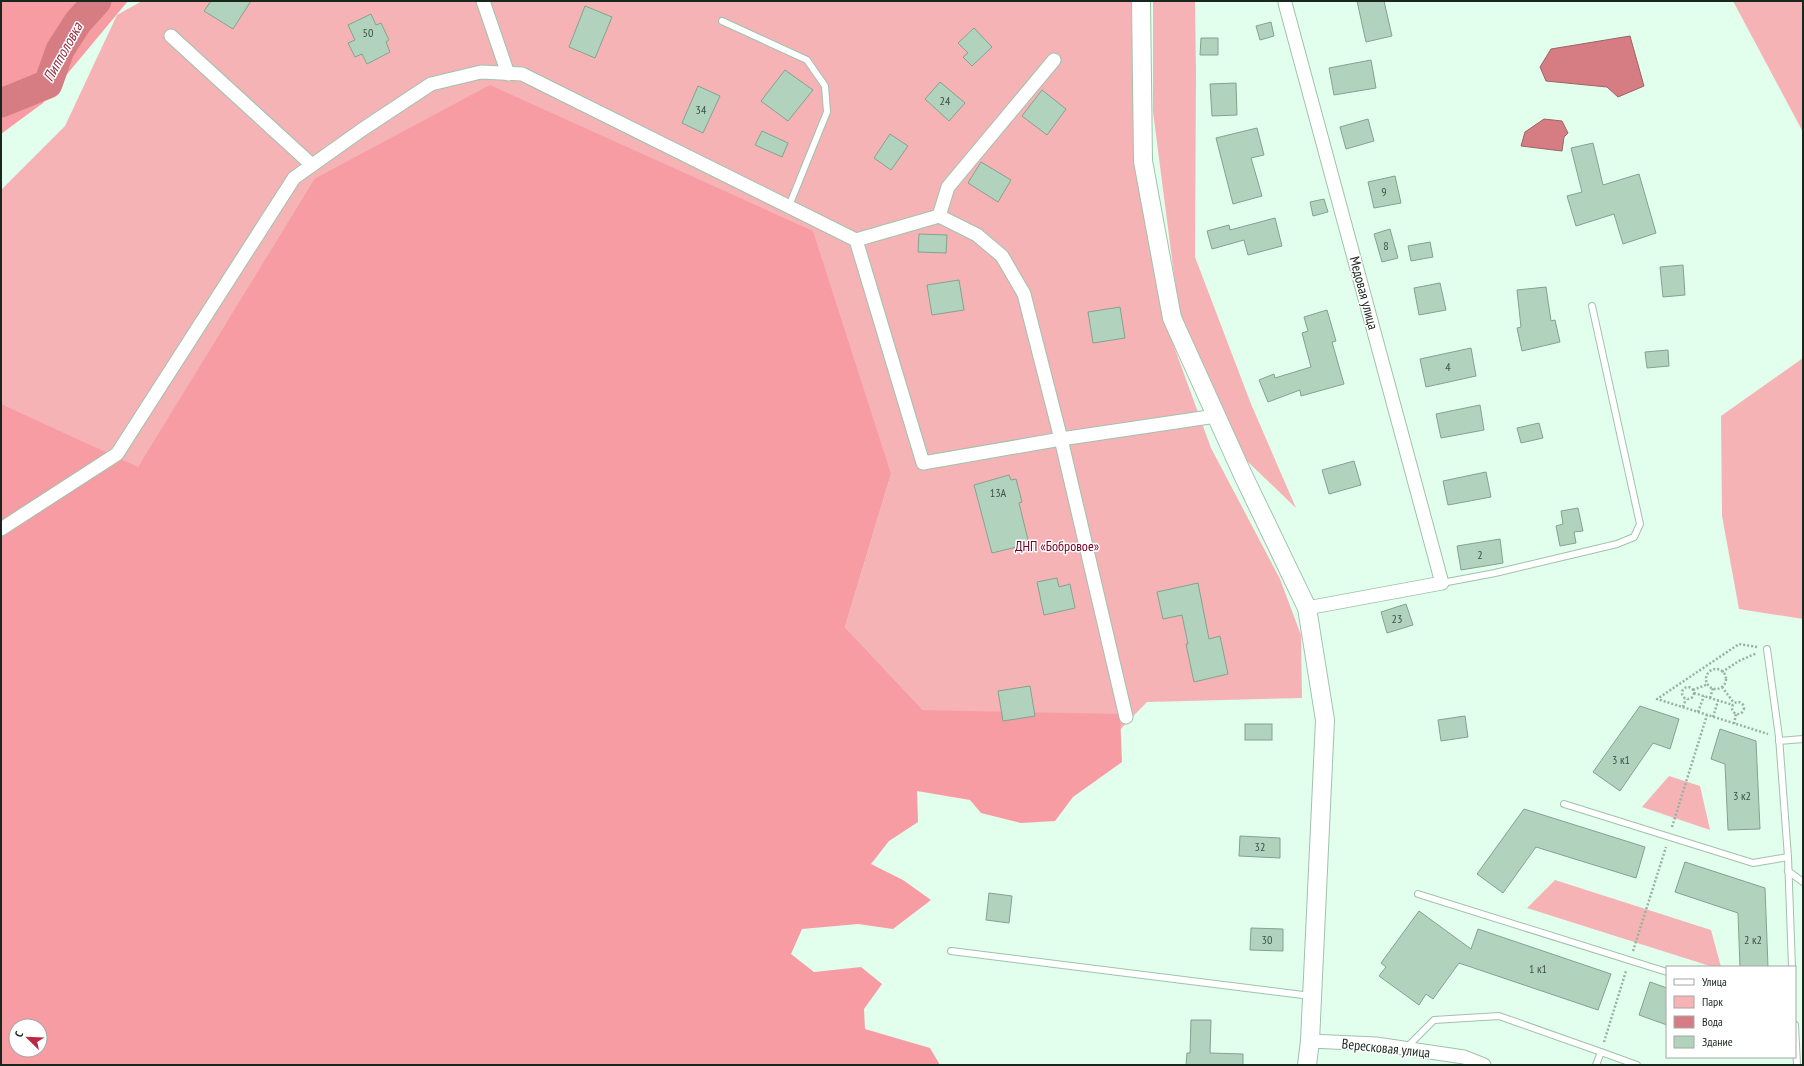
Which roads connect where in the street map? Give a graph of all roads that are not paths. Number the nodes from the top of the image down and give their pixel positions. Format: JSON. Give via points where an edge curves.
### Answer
{"nodes":[{"id":1,"x":483,"y":1,"type":"edge"},
{"id":2,"x":1140,"y":1,"type":"edge"},
{"id":3,"x":1285,"y":3,"type":"dead end"},
{"id":4,"x":722,"y":21,"type":"dead end"},
{"id":5,"x":172,"y":36,"type":"dead end"},
{"id":6,"x":1054,"y":60,"type":"dead end"},
{"id":7,"x":508,"y":74,"type":"junction"},
{"id":8,"x":312,"y":165,"type":"junction"},
{"id":9,"x":789,"y":206,"type":"junction"},
{"id":10,"x":939,"y":216,"type":"junction"},
{"id":11,"x":856,"y":240,"type":"junction"},
{"id":12,"x":1592,"y":306,"type":"dead end"},
{"id":13,"x":1216,"y":416,"type":"junction"},
{"id":14,"x":1061,"y":439,"type":"junction"},
{"id":15,"x":1,"y":529,"type":"edge"},
{"id":16,"x":1442,"y":583,"type":"junction"},
{"id":17,"x":1307,"y":608,"type":"junction"},
{"id":18,"x":1767,"y":649,"type":"road end"},
{"id":19,"x":1126,"y":717,"type":"dead end"},
{"id":20,"x":1779,"y":739,"type":"junction"},
{"id":21,"x":1803,"y":739,"type":"edge"},
{"id":22,"x":1564,"y":804,"type":"dead end"},
{"id":23,"x":1788,"y":857,"type":"junction"},
{"id":24,"x":1788,"y":871,"type":"junction"},
{"id":25,"x":1803,"y":882,"type":"edge"},
{"id":26,"x":1418,"y":894,"type":"dead end"},
{"id":27,"x":951,"y":952,"type":"dead end"},
{"id":28,"x":1792,"y":966,"type":"edge"},
{"id":29,"x":1666,"y":972,"type":"edge"},
{"id":30,"x":1311,"y":996,"type":"junction"},
{"id":31,"x":1310,"y":1041,"type":"junction"},
{"id":32,"x":1796,"y":1044,"type":"edge"},
{"id":33,"x":1406,"y":1048,"type":"junction"},
{"id":34,"x":1601,"y":1052,"type":"junction"},
{"id":35,"x":1307,"y":1065,"type":"edge"},
{"id":36,"x":1484,"y":1065,"type":"edge"},
{"id":37,"x":1596,"y":1065,"type":"edge"},
{"id":38,"x":1637,"y":1065,"type":"edge"},
{"id":39,"x":1797,"y":1065,"type":"edge"}],
"edges":[{"from":1,"to":7,"type":"street"},
{"from":2,"to":13,"type":"main road","via":[[1143,162],[1172,318]]},
{"from":3,"to":16,"type":"street","name":"Медовая улица"},
{"from":4,"to":9,"type":"lane","via":[[806,60],[826,86],[827,112]]},
{"from":5,"to":8,"type":"street"},
{"from":6,"to":10,"type":"street","via":[[948,187]]},
{"from":7,"to":8,"type":"street","via":[[481,72],[431,84]]},
{"from":7,"to":9,"type":"street","via":[[522,74]]},
{"from":8,"to":15,"type":"street","via":[[294,178],[117,454]]},
{"from":9,"to":11,"type":"street"},
{"from":10,"to":11,"type":"street"},
{"from":10,"to":14,"type":"street","via":[[977,235],[1002,256],[1024,294]]},
{"from":11,"to":14,"type":"street","via":[[923,463]]},
{"from":12,"to":16,"type":"lane","via":[[1640,524],[1634,537],[1617,544]]},
{"from":13,"to":14,"type":"street"},
{"from":13,"to":17,"type":"main road"},
{"from":14,"to":19,"type":"street"},
{"from":16,"to":17,"type":"street"},
{"from":17,"to":30,"type":"main road","via":[[1325,720]]},
{"from":18,"to":20,"type":"lane"},
{"from":20,"to":21,"type":"lane"},
{"from":20,"to":23,"type":"lane"},
{"from":22,"to":23,"type":"lane","via":[[1753,863]]},
{"from":23,"to":24,"type":"lane"},
{"from":24,"to":25,"type":"lane"},
{"from":24,"to":28,"type":"lane"},
{"from":26,"to":29,"type":"lane"},
{"from":27,"to":30,"type":"lane"},
{"from":30,"to":31,"type":"main road"},
{"from":31,"to":33,"type":"street","name":"Вересковая улица"},
{"from":31,"to":35,"type":"main road"},
{"from":32,"to":39,"type":"lane"},
{"from":33,"to":34,"type":"lane","via":[[1434,1020],[1499,1016]]},
{"from":33,"to":36,"type":"street","name":"Вересковая улица","via":[[1464,1057]]},
{"from":34,"to":37,"type":"lane"},
{"from":34,"to":38,"type":"lane"}]}
